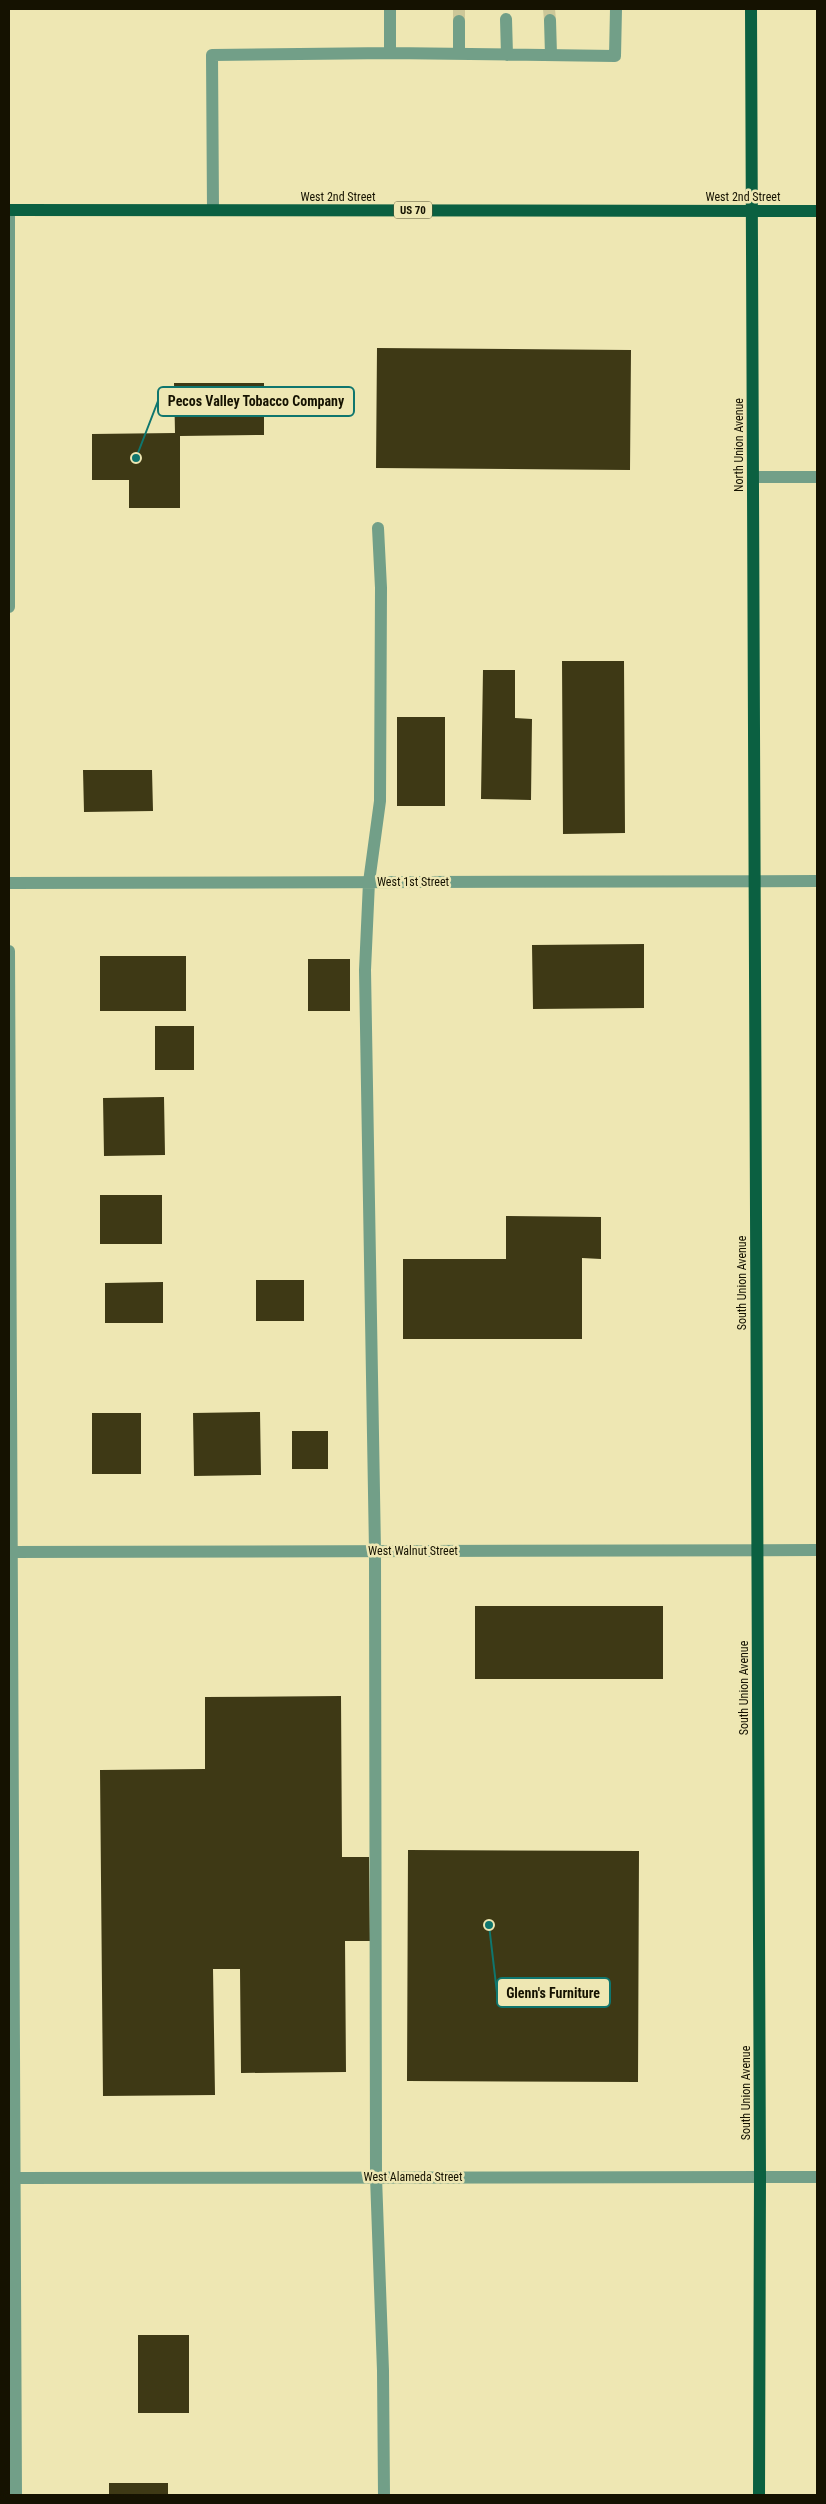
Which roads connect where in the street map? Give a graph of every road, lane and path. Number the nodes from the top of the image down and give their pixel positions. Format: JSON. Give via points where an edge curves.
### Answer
{"nodes":[{"id":1,"x":390,"y":9,"type":"edge"},
{"id":2,"x":616,"y":9,"type":"edge"},
{"id":3,"x":751,"y":9,"type":"edge"},
{"id":4,"x":506,"y":19,"type":"dead end"},
{"id":5,"x":550,"y":20,"type":"tunnel mouth"},
{"id":6,"x":459,"y":21,"type":"tunnel mouth"},
{"id":7,"x":390,"y":53,"type":"junction"},
{"id":8,"x":459,"y":54,"type":"junction"},
{"id":9,"x":508,"y":55,"type":"junction"},
{"id":10,"x":551,"y":55,"type":"junction"},
{"id":11,"x":9,"y":210,"type":"edge"},
{"id":12,"x":213,"y":210,"type":"junction"},
{"id":13,"x":753,"y":211,"type":"junction"},
{"id":14,"x":817,"y":211,"type":"edge"},
{"id":15,"x":753,"y":477,"type":"junction"},
{"id":16,"x":817,"y":477,"type":"edge"},
{"id":17,"x":378,"y":528,"type":"dead end"},
{"id":18,"x":9,"y":607,"type":"edge"},
{"id":19,"x":754,"y":881,"type":"junction"},
{"id":20,"x":817,"y":881,"type":"edge"},
{"id":21,"x":369,"y":882,"type":"junction"},
{"id":22,"x":9,"y":883,"type":"edge"},
{"id":23,"x":9,"y":951,"type":"edge"},
{"id":24,"x":757,"y":1550,"type":"junction"},
{"id":25,"x":817,"y":1550,"type":"edge"},
{"id":26,"x":375,"y":1551,"type":"junction"},
{"id":27,"x":11,"y":1552,"type":"edge"},
{"id":28,"x":376,"y":2177,"type":"junction"},
{"id":29,"x":760,"y":2177,"type":"junction"},
{"id":30,"x":817,"y":2177,"type":"edge"},
{"id":31,"x":12,"y":2178,"type":"edge"},
{"id":32,"x":16,"y":2495,"type":"edge"},
{"id":33,"x":384,"y":2495,"type":"edge"},
{"id":34,"x":759,"y":2495,"type":"edge"}],
"edges":[{"from":1,"to":7,"type":"street"},
{"from":2,"to":10,"type":"street","via":[[615,56]]},
{"from":3,"to":13,"type":"main road","name":"North Union Avenue"},
{"from":4,"to":9,"type":"street"},
{"from":5,"to":10,"type":"street"},
{"from":6,"to":8,"type":"street"},
{"from":7,"to":8,"type":"street"},
{"from":7,"to":12,"type":"street","via":[[212,55]]},
{"from":8,"to":9,"type":"street"},
{"from":9,"to":10,"type":"street"},
{"from":11,"to":12,"type":"main road","name":"West 2nd Street","number":"US 70"},
{"from":11,"to":18,"type":"street"},
{"from":12,"to":13,"type":"main road","name":"West 2nd Street","number":"US 70"},
{"from":13,"to":14,"type":"main road","name":"West 2nd Street","number":"US 70"},
{"from":13,"to":15,"type":"main road","name":"North Union Avenue"},
{"from":15,"to":16,"type":"street"},
{"from":15,"to":19,"type":"main road","name":"North Union Avenue"},
{"from":17,"to":21,"type":"street","via":[[381,588],[380,801]]},
{"from":19,"to":20,"type":"street","name":"West 1st Street"},
{"from":19,"to":21,"type":"street","name":"West 1st Street"},
{"from":19,"to":24,"type":"main road","name":"South Union Avenue"},
{"from":21,"to":22,"type":"street","name":"West 1st Street"},
{"from":21,"to":26,"type":"street","via":[[365,970]]},
{"from":23,"to":27,"type":"street"},
{"from":24,"to":25,"type":"street","name":"West Walnut Street"},
{"from":24,"to":26,"type":"street","name":"West Walnut Street"},
{"from":24,"to":29,"type":"main road","name":"South Union Avenue"},
{"from":26,"to":27,"type":"street","name":"West Walnut Street"},
{"from":26,"to":28,"type":"street"},
{"from":27,"to":31,"type":"street"},
{"from":28,"to":29,"type":"street","name":"West Alameda Street"},
{"from":28,"to":31,"type":"street","name":"West Alameda Street"},
{"from":28,"to":33,"type":"street"},
{"from":29,"to":30,"type":"street","name":"West Alameda Street"},
{"from":29,"to":34,"type":"main road","name":"South Union Avenue"},
{"from":31,"to":32,"type":"street"}]}
